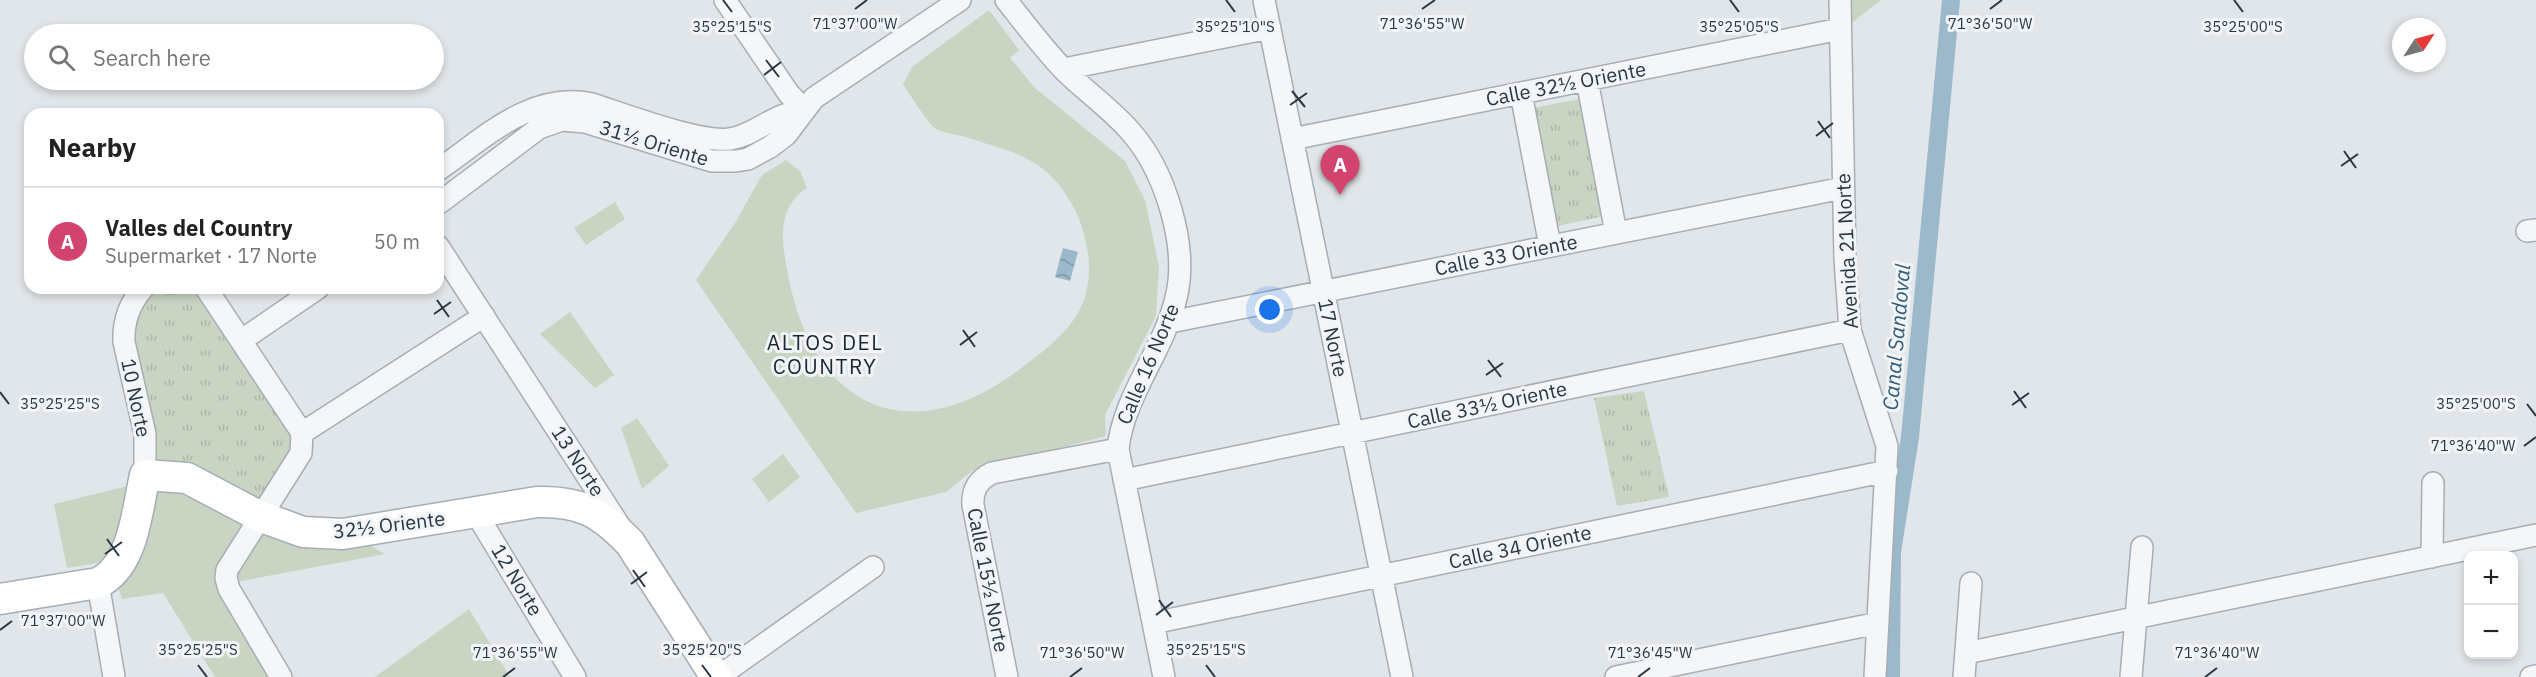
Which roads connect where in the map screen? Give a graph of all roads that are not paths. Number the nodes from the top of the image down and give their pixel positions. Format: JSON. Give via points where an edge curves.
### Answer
{"nodes":[{"id":1,"x":725,"y":0,"type":"edge"},
{"id":2,"x":960,"y":0,"type":"edge"},
{"id":3,"x":1006,"y":0,"type":"edge"},
{"id":4,"x":1264,"y":0,"type":"edge"},
{"id":5,"x":1840,"y":0,"type":"edge"},
{"id":6,"x":1270,"y":28,"type":"junction"},
{"id":7,"x":1840,"y":29,"type":"junction"},
{"id":8,"x":1064,"y":69,"type":"junction"},
{"id":9,"x":1587,"y":80,"type":"junction"},
{"id":10,"x":1521,"y":93,"type":"junction"},
{"id":11,"x":560,"y":110,"type":"junction"},
{"id":12,"x":803,"y":113,"type":"junction"},
{"id":13,"x":1292,"y":139,"type":"junction"},
{"id":14,"x":444,"y":166,"type":"edge"},
{"id":15,"x":1843,"y":188,"type":"junction"},
{"id":16,"x":444,"y":199,"type":"edge"},
{"id":17,"x":1616,"y":233,"type":"junction"},
{"id":18,"x":1550,"y":246,"type":"junction"},
{"id":19,"x":444,"y":255,"type":"edge"},
{"id":20,"x":1323,"y":291,"type":"junction"},
{"id":21,"x":139,"y":294,"type":"edge"},
{"id":22,"x":210,"y":294,"type":"edge"},
{"id":23,"x":309,"y":294,"type":"edge"},
{"id":24,"x":484,"y":316,"type":"junction"},
{"id":25,"x":1170,"y":322,"type":"junction"},
{"id":26,"x":1850,"y":330,"type":"junction"},
{"id":27,"x":242,"y":340,"type":"junction"},
{"id":28,"x":302,"y":433,"type":"junction"},
{"id":29,"x":1353,"y":433,"type":"junction"},
{"id":30,"x":1118,"y":449,"type":"junction"},
{"id":31,"x":1887,"y":471,"type":"junction"},
{"id":32,"x":145,"y":475,"type":"junction"},
{"id":33,"x":1124,"y":480,"type":"junction"},
{"id":34,"x":2433,"y":483,"type":"dead end"},
{"id":35,"x":476,"y":513,"type":"junction"},
{"id":36,"x":259,"y":516,"type":"junction"},
{"id":37,"x":2536,"y":535,"type":"edge"},
{"id":38,"x":630,"y":543,"type":"junction"},
{"id":39,"x":2142,"y":547,"type":"dead end"},
{"id":40,"x":2432,"y":556,"type":"junction"},
{"id":41,"x":873,"y":567,"type":"dead end"},
{"id":42,"x":1381,"y":576,"type":"junction"},
{"id":43,"x":98,"y":583,"type":"junction"},
{"id":44,"x":1971,"y":583,"type":"dead end"},
{"id":45,"x":0,"y":599,"type":"edge"},
{"id":46,"x":2136,"y":616,"type":"junction"},
{"id":47,"x":1153,"y":623,"type":"junction"},
{"id":48,"x":1878,"y":623,"type":"junction"},
{"id":49,"x":1966,"y":653,"type":"junction"},
{"id":50,"x":2536,"y":676,"type":"edge"},
{"id":51,"x":114,"y":677,"type":"edge"},
{"id":52,"x":281,"y":677,"type":"edge"},
{"id":53,"x":575,"y":677,"type":"edge"},
{"id":54,"x":717,"y":677,"type":"edge"},
{"id":55,"x":1007,"y":677,"type":"edge"},
{"id":56,"x":1164,"y":677,"type":"edge"},
{"id":57,"x":1402,"y":677,"type":"edge"},
{"id":58,"x":1616,"y":677,"type":"edge"},
{"id":59,"x":1875,"y":677,"type":"edge"},
{"id":60,"x":1964,"y":677,"type":"edge"},
{"id":61,"x":2131,"y":677,"type":"edge"},
{"id":62,"x":2531,"y":677,"type":"edge"}],
"edges":[{"from":1,"to":12,"type":"street"},
{"from":2,"to":12,"type":"street","name":"31½ Oriente","via":[[814,98]]},
{"from":3,"to":8,"type":"street","name":"Calle 16 Norte"},
{"from":4,"to":6,"type":"street","name":"17 Norte"},
{"from":5,"to":7,"type":"street","name":"Avenida 21 Norte"},
{"from":6,"to":8,"type":"street"},
{"from":6,"to":13,"type":"street","name":"17 Norte"},
{"from":7,"to":9,"type":"street","name":"Calle 32½ Oriente"},
{"from":7,"to":15,"type":"street","name":"Avenida 21 Norte"},
{"from":8,"to":25,"type":"street","name":"Calle 16 Norte","via":[[1130,130],[1163,186],[1176,237],[1179,279]]},
{"from":9,"to":10,"type":"street","name":"Calle 32½ Oriente"},
{"from":9,"to":17,"type":"street"},
{"from":10,"to":13,"type":"street","name":"Calle 32½ Oriente"},
{"from":10,"to":18,"type":"street"},
{"from":11,"to":12,"type":"street","name":"31½ Oriente","via":[[585,122],[724,162],[760,154],[786,135]]},
{"from":11,"to":14,"type":"street","name":"31½ Oriente","via":[[526,111]]},
{"from":11,"to":16,"type":"street"},
{"from":13,"to":20,"type":"street","name":"17 Norte"},
{"from":15,"to":17,"type":"street","name":"Calle 33 Oriente"},
{"from":15,"to":26,"type":"street","name":"Avenida 21 Norte"},
{"from":17,"to":18,"type":"street","name":"Calle 33 Oriente"},
{"from":18,"to":20,"type":"street","name":"Calle 33 Oriente"},
{"from":19,"to":24,"type":"street","name":"13 Norte"},
{"from":20,"to":25,"type":"street","name":"Calle 33 Oriente"},
{"from":20,"to":29,"type":"street","name":"17 Norte"},
{"from":21,"to":32,"type":"street","name":"10 Norte","via":[[128,310],[124,342],[145,434]]},
{"from":22,"to":27,"type":"street"},
{"from":23,"to":27,"type":"street"},
{"from":24,"to":28,"type":"street"},
{"from":24,"to":38,"type":"street","name":"13 Norte"},
{"from":25,"to":30,"type":"street","name":"Calle 16 Norte","via":[[1120,429]]},
{"from":26,"to":29,"type":"street","name":"Calle 33½ Oriente"},
{"from":26,"to":31,"type":"street","name":"Avenida 21 Norte","via":[[1887,446]]},
{"from":27,"to":28,"type":"street"},
{"from":28,"to":36,"type":"street","via":[[301,453]]},
{"from":29,"to":33,"type":"street","name":"Calle 33½ Oriente"},
{"from":29,"to":42,"type":"street","name":"17 Norte"},
{"from":30,"to":33,"type":"street","name":"Calle 16 Norte"},
{"from":30,"to":55,"type":"street","name":"Calle 15½ Norte","via":[[997,472],[978,483],[973,505]]},
{"from":31,"to":42,"type":"street","name":"Calle 34 Oriente"},
{"from":31,"to":48,"type":"street","name":"Avenida 21 Norte"},
{"from":32,"to":36,"type":"street","name":"32½ Oriente","via":[[187,478]]},
{"from":32,"to":43,"type":"street","name":"10 Norte","via":[[124,560],[115,572]]},
{"from":33,"to":47,"type":"street","name":"Calle 16 Norte"},
{"from":34,"to":40,"type":"street"},
{"from":35,"to":36,"type":"street","name":"32½ Oriente","via":[[343,534],[303,532]]},
{"from":35,"to":38,"type":"street","name":"32½ Oriente","via":[[561,501],[586,508],[615,527]]},
{"from":35,"to":53,"type":"street","name":"12 Norte"},
{"from":36,"to":52,"type":"street","via":[[227,570],[226,579]]},
{"from":37,"to":40,"type":"street"},
{"from":38,"to":54,"type":"street","name":"13 Norte"},
{"from":39,"to":46,"type":"street"},
{"from":40,"to":46,"type":"street"},
{"from":41,"to":54,"type":"street"},
{"from":42,"to":47,"type":"street","name":"Calle 34 Oriente"},
{"from":42,"to":57,"type":"street","name":"17 Norte"},
{"from":43,"to":45,"type":"street"},
{"from":43,"to":51,"type":"street"},
{"from":44,"to":49,"type":"street"},
{"from":46,"to":49,"type":"street"},
{"from":46,"to":61,"type":"street"},
{"from":47,"to":56,"type":"street","name":"Calle 16 Norte"},
{"from":48,"to":58,"type":"street"},
{"from":48,"to":59,"type":"street","name":"Avenida 21 Norte"},
{"from":49,"to":60,"type":"street"},
{"from":50,"to":62,"type":"street"}]}
